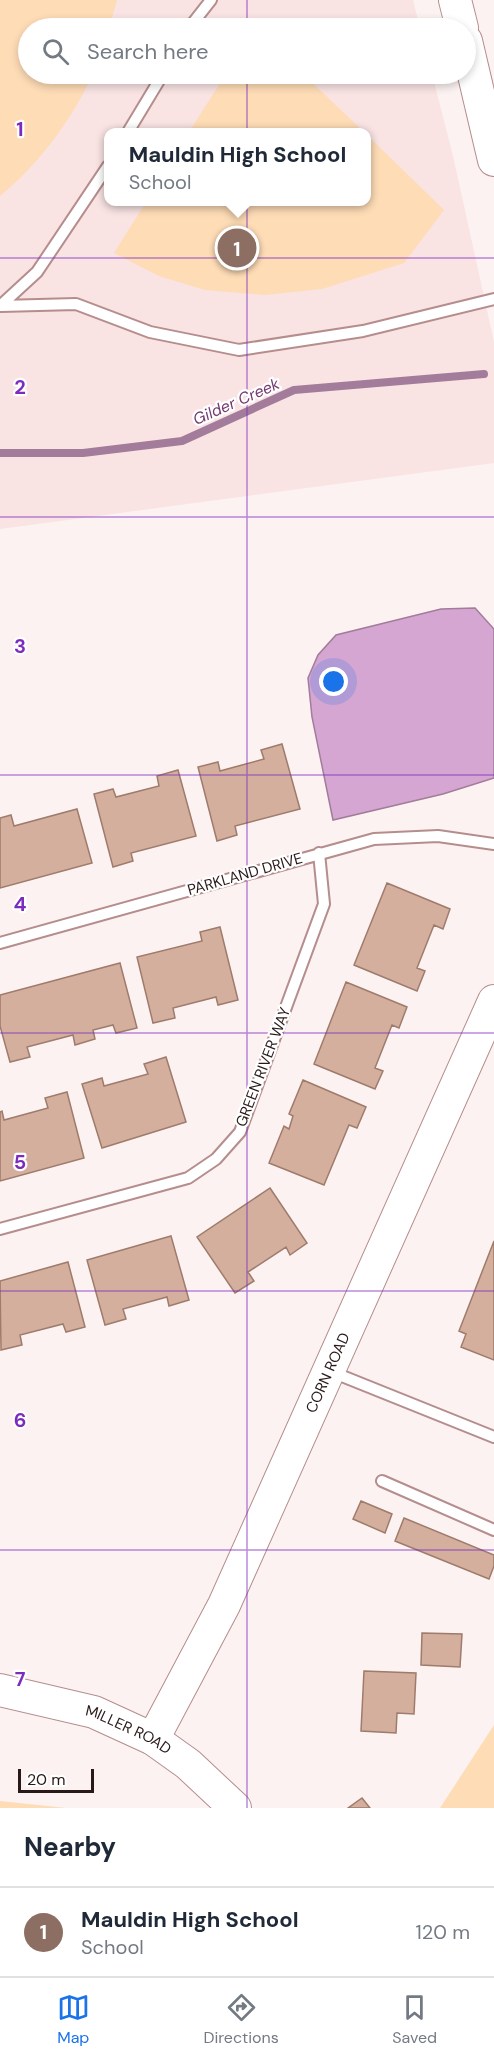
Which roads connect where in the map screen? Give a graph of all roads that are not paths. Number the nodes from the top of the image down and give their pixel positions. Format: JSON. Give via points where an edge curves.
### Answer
{"nodes":[{"id":1,"x":210,"y":0,"type":"edge"},
{"id":2,"x":455,"y":0,"type":"edge"},
{"id":3,"x":196,"y":18,"type":"edge"},
{"id":4,"x":460,"y":18,"type":"edge"},
{"id":5,"x":157,"y":84,"type":"edge"},
{"id":6,"x":476,"y":84,"type":"edge"},
{"id":7,"x":130,"y":128,"type":"edge"},
{"id":8,"x":494,"y":159,"type":"edge"},
{"id":9,"x":104,"y":172,"type":"edge"},
{"id":10,"x":494,"y":299,"type":"edge"},
{"id":11,"x":1,"y":306,"type":"edge"},
{"id":12,"x":494,"y":844,"type":"edge"},
{"id":13,"x":319,"y":853,"type":"junction"},
{"id":14,"x":0,"y":943,"type":"edge"},
{"id":15,"x":494,"y":1001,"type":"edge"},
{"id":16,"x":0,"y":1229,"type":"edge"},
{"id":17,"x":329,"y":1371,"type":"junction"},
{"id":18,"x":494,"y":1437,"type":"edge"},
{"id":19,"x":382,"y":1481,"type":"dead end"},
{"id":20,"x":494,"y":1530,"type":"edge"},
{"id":21,"x":0,"y":1690,"type":"edge"},
{"id":22,"x":153,"y":1739,"type":"junction"},
{"id":23,"x":235,"y":1808,"type":"edge"}],
"edges":[{"from":1,"to":3,"type":"lane"},
{"from":2,"to":4,"type":"street"},
{"from":5,"to":7,"type":"lane"},
{"from":6,"to":8,"type":"street"},
{"from":9,"to":11,"type":"lane","via":[[37,272]]},
{"from":10,"to":11,"type":"lane","via":[[363,332],[239,350],[150,332],[76,304]]},
{"from":12,"to":13,"type":"lane","name":"PARKLAND DRIVE","via":[[438,836],[374,839]]},
{"from":13,"to":14,"type":"lane","name":"PARKLAND DRIVE"},
{"from":13,"to":16,"type":"lane","name":"GREEN RIVER WAY","via":[[324,904],[240,1132],[216,1159],[188,1178]]},
{"from":15,"to":17,"type":"street","name":"CORN ROAD"},
{"from":17,"to":18,"type":"lane"},
{"from":17,"to":22,"type":"street","name":"CORN ROAD","via":[[224,1605]]},
{"from":19,"to":20,"type":"lane"},
{"from":21,"to":22,"type":"street","name":"MILLER ROAD","via":[[94,1712]]},
{"from":22,"to":23,"type":"street","name":"MILLER ROAD","via":[[188,1764]]}]}
